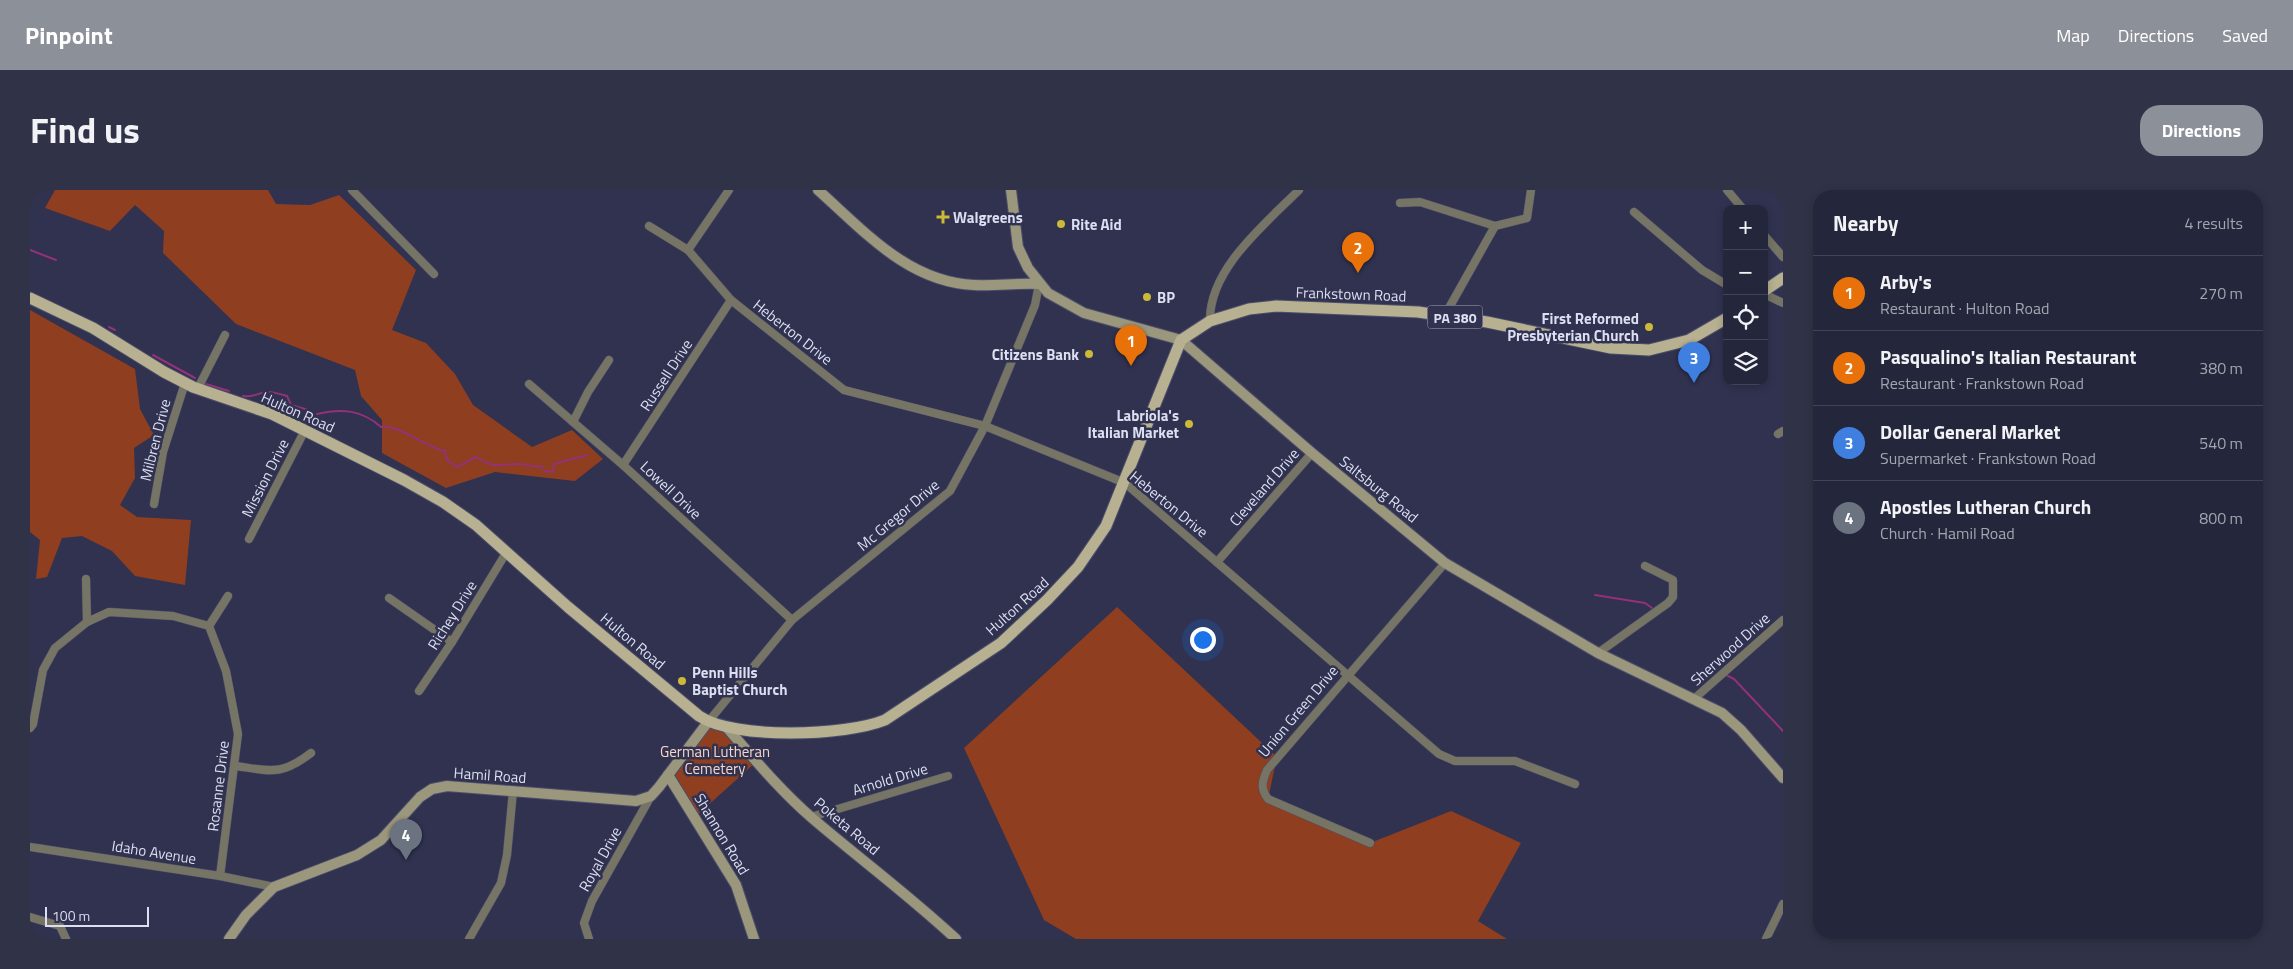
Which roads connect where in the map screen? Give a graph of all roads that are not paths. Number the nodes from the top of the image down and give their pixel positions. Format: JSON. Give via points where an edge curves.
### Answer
{"nodes":[{"id":1,"x":352,"y":190,"type":"edge"},
{"id":2,"x":728,"y":190,"type":"edge"},
{"id":3,"x":818,"y":190,"type":"edge"},
{"id":4,"x":1011,"y":190,"type":"edge"},
{"id":5,"x":1299,"y":190,"type":"edge"},
{"id":6,"x":1532,"y":190,"type":"edge"},
{"id":7,"x":1727,"y":190,"type":"edge"},
{"id":8,"x":1400,"y":204,"type":"dead end"},
{"id":9,"x":1740,"y":205,"type":"edge"},
{"id":10,"x":1634,"y":212,"type":"dead end"},
{"id":11,"x":649,"y":226,"type":"dead end"},
{"id":12,"x":1495,"y":226,"type":"junction"},
{"id":13,"x":1768,"y":239,"type":"edge"},
{"id":14,"x":688,"y":250,"type":"junction"},
{"id":15,"x":1783,"y":257,"type":"edge"},
{"id":16,"x":434,"y":274,"type":"dead end"},
{"id":17,"x":1783,"y":278,"type":"edge"},
{"id":18,"x":1723,"y":283,"type":"edge"},
{"id":19,"x":1039,"y":284,"type":"junction"},
{"id":20,"x":1768,"y":290,"type":"edge"},
{"id":21,"x":1768,"y":295,"type":"edge"},
{"id":22,"x":30,"y":298,"type":"edge"},
{"id":23,"x":731,"y":300,"type":"junction"},
{"id":24,"x":1783,"y":303,"type":"edge"},
{"id":25,"x":1446,"y":315,"type":"junction"},
{"id":26,"x":1723,"y":320,"type":"edge"},
{"id":27,"x":1210,"y":321,"type":"junction"},
{"id":28,"x":225,"y":335,"type":"dead end"},
{"id":29,"x":1181,"y":340,"type":"junction"},
{"id":30,"x":609,"y":360,"type":"dead end"},
{"id":31,"x":185,"y":383,"type":"junction"},
{"id":32,"x":529,"y":384,"type":"dead end"},
{"id":33,"x":198,"y":388,"type":"junction"},
{"id":34,"x":573,"y":422,"type":"junction"},
{"id":35,"x":985,"y":426,"type":"junction"},
{"id":36,"x":305,"y":430,"type":"junction"},
{"id":37,"x":1312,"y":453,"type":"junction"},
{"id":38,"x":623,"y":465,"type":"junction"},
{"id":39,"x":1125,"y":483,"type":"junction"},
{"id":40,"x":154,"y":504,"type":"dead end"},
{"id":41,"x":249,"y":539,"type":"dead end"},
{"id":42,"x":506,"y":553,"type":"junction"},
{"id":43,"x":1217,"y":562,"type":"junction"},
{"id":44,"x":1446,"y":563,"type":"junction"},
{"id":45,"x":1645,"y":566,"type":"dead end"},
{"id":46,"x":86,"y":579,"type":"dead end"},
{"id":47,"x":228,"y":596,"type":"dead end"},
{"id":48,"x":390,"y":598,"type":"dead end"},
{"id":49,"x":792,"y":620,"type":"junction"},
{"id":50,"x":1783,"y":620,"type":"edge"},
{"id":51,"x":87,"y":622,"type":"junction"},
{"id":52,"x":209,"y":626,"type":"junction"},
{"id":53,"x":452,"y":642,"type":"junction"},
{"id":54,"x":1598,"y":652,"type":"junction"},
{"id":55,"x":1346,"y":676,"type":"junction"},
{"id":56,"x":419,"y":691,"type":"dead end"},
{"id":57,"x":1696,"y":698,"type":"junction"},
{"id":58,"x":708,"y":722,"type":"junction"},
{"id":59,"x":30,"y":728,"type":"edge"},
{"id":60,"x":728,"y":729,"type":"junction"},
{"id":61,"x":311,"y":753,"type":"dead end"},
{"id":62,"x":236,"y":766,"type":"junction"},
{"id":63,"x":668,"y":775,"type":"junction"},
{"id":64,"x":948,"y":776,"type":"dead end"},
{"id":65,"x":1783,"y":778,"type":"edge"},
{"id":66,"x":1575,"y":784,"type":"dead end"},
{"id":67,"x":513,"y":792,"type":"junction"},
{"id":68,"x":651,"y":796,"type":"junction"},
{"id":69,"x":812,"y":817,"type":"junction"},
{"id":70,"x":1370,"y":843,"type":"dead end"},
{"id":71,"x":30,"y":847,"type":"edge"},
{"id":72,"x":220,"y":876,"type":"junction"},
{"id":73,"x":274,"y":887,"type":"junction"},
{"id":74,"x":1783,"y":904,"type":"edge"},
{"id":75,"x":30,"y":918,"type":"edge"},
{"id":76,"x":66,"y":939,"type":"edge"},
{"id":77,"x":229,"y":939,"type":"edge"},
{"id":78,"x":469,"y":939,"type":"edge"},
{"id":79,"x":589,"y":939,"type":"edge"},
{"id":80,"x":754,"y":939,"type":"edge"},
{"id":81,"x":956,"y":939,"type":"edge"},
{"id":82,"x":1766,"y":939,"type":"edge"}],
"edges":[{"from":1,"to":16,"type":"street"},
{"from":2,"to":14,"type":"street"},
{"from":3,"to":19,"type":"street","via":[[894,258],[934,279],[974,285]]},
{"from":4,"to":19,"type":"street","name":"Saltsburg Road","via":[[1018,247]]},
{"from":5,"to":27,"type":"street","via":[[1243,245],[1212,296]]},
{"from":6,"to":12,"type":"street","via":[[1528,218]]},
{"from":7,"to":9,"type":"street"},
{"from":8,"to":12,"type":"street","via":[[1420,202]]},
{"from":10,"to":18,"type":"street","via":[[1702,270]]},
{"from":11,"to":14,"type":"street","name":"Heberton Drive"},
{"from":12,"to":25,"type":"street"},
{"from":13,"to":15,"type":"street"},
{"from":14,"to":23,"type":"street","name":"Heberton Drive"},
{"from":17,"to":20,"type":"main road"},
{"from":19,"to":29,"type":"street","name":"Saltsburg Road","via":[[1057,300],[1084,313]]},
{"from":19,"to":35,"type":"street","name":"Mc Gregor Drive","via":[[1035,306]]},
{"from":21,"to":24,"type":"street"},
{"from":22,"to":31,"type":"main road","name":"Hulton Road","via":[[93,328]]},
{"from":23,"to":35,"type":"street","name":"Heberton Drive","via":[[844,390]]},
{"from":23,"to":38,"type":"street","name":"Russell Drive"},
{"from":25,"to":26,"type":"main road","name":"Frankstown Road","number":"PA 380","via":[[1635,350],[1682,343]]},
{"from":25,"to":27,"type":"main road","name":"Frankstown Road","number":"PA 380","via":[[1276,306],[1249,308]]},
{"from":27,"to":29,"type":"main road","name":"Frankstown Road","number":"PA 380"},
{"from":28,"to":33,"type":"street"},
{"from":29,"to":37,"type":"street","name":"Saltsburg Road"},
{"from":29,"to":39,"type":"main road","name":"Hulton Road"},
{"from":30,"to":34,"type":"street"},
{"from":31,"to":33,"type":"main road","name":"Hulton Road"},
{"from":31,"to":40,"type":"street","name":"Milbren Drive","via":[[167,437]]},
{"from":32,"to":34,"type":"street","name":"Lowell Drive"},
{"from":33,"to":36,"type":"main road","name":"Hulton Road","via":[[272,414]]},
{"from":34,"to":38,"type":"street","name":"Lowell Drive"},
{"from":35,"to":39,"type":"street","name":"Heberton Drive"},
{"from":35,"to":49,"type":"street","name":"Mc Gregor Drive","via":[[950,491]]},
{"from":36,"to":41,"type":"street","name":"Mission Drive"},
{"from":36,"to":42,"type":"main road","name":"Hulton Road","via":[[443,502],[476,525]]},
{"from":37,"to":43,"type":"street","name":"Cleveland Drive"},
{"from":37,"to":44,"type":"street","name":"Saltsburg Road"},
{"from":38,"to":49,"type":"street","name":"Lowell Drive"},
{"from":39,"to":43,"type":"street","name":"Heberton Drive"},
{"from":39,"to":60,"type":"main road","name":"Hulton Road","via":[[1106,526],[1066,581],[1001,643],[901,712],[871,726],[847,730],[752,732]]},
{"from":42,"to":53,"type":"street","name":"Richey Drive"},
{"from":42,"to":58,"type":"main road","name":"Hulton Road"},
{"from":43,"to":55,"type":"street","name":"Heberton Drive"},
{"from":44,"to":54,"type":"street","name":"Saltsburg Road"},
{"from":44,"to":55,"type":"street","name":"Union Green Drive"},
{"from":45,"to":54,"type":"street","via":[[1672,580],[1673,597]]},
{"from":46,"to":51,"type":"street"},
{"from":47,"to":52,"type":"street"},
{"from":48,"to":53,"type":"street"},
{"from":49,"to":58,"type":"street","name":"Mc Gregor Drive"},
{"from":50,"to":57,"type":"street","name":"Sherwood Drive"},
{"from":51,"to":52,"type":"street","via":[[109,612],[173,616]]},
{"from":51,"to":59,"type":"street","via":[[56,648],[43,670]]},
{"from":52,"to":62,"type":"street","name":"Rosanne Drive","via":[[226,671],[238,734]]},
{"from":53,"to":56,"type":"street","name":"Richey Drive"},
{"from":54,"to":57,"type":"street","name":"Saltsburg Road"},
{"from":55,"to":66,"type":"street","name":"Heberton Drive","via":[[1438,754],[1455,761],[1520,762]]},
{"from":55,"to":70,"type":"street","name":"Union Green Drive","via":[[1266,770],[1262,791],[1268,799],[1284,807]]},
{"from":57,"to":65,"type":"street","name":"Saltsburg Road","via":[[1722,713],[1741,730]]},
{"from":58,"to":60,"type":"main road","name":"Hulton Road"},
{"from":58,"to":63,"type":"street"},
{"from":60,"to":69,"type":"street","name":"Poketa Road","via":[[755,763]]},
{"from":61,"to":62,"type":"street","via":[[297,764],[278,772]]},
{"from":62,"to":72,"type":"street","name":"Rosanne Drive"},
{"from":63,"to":68,"type":"street"},
{"from":63,"to":80,"type":"street","name":"Shannon Road","via":[[736,885]]},
{"from":64,"to":69,"type":"street","name":"Arnold Drive"},
{"from":67,"to":68,"type":"street","name":"Hamil Road","via":[[620,801],[636,801]]},
{"from":67,"to":73,"type":"street","name":"Hamil Road","via":[[447,786],[432,789],[420,797],[381,840],[357,855]]},
{"from":67,"to":78,"type":"street","via":[[501,884]]},
{"from":68,"to":79,"type":"street","name":"Royal Drive","via":[[592,900],[584,923]]},
{"from":69,"to":81,"type":"street","name":"Poketa Road"},
{"from":71,"to":72,"type":"street","name":"Idaho Avenue"},
{"from":72,"to":73,"type":"street","name":"Idaho Avenue"},
{"from":73,"to":77,"type":"street","name":"Hamil Road","via":[[246,915]]},
{"from":74,"to":82,"type":"street"},
{"from":75,"to":76,"type":"street","via":[[60,926]]}]}
